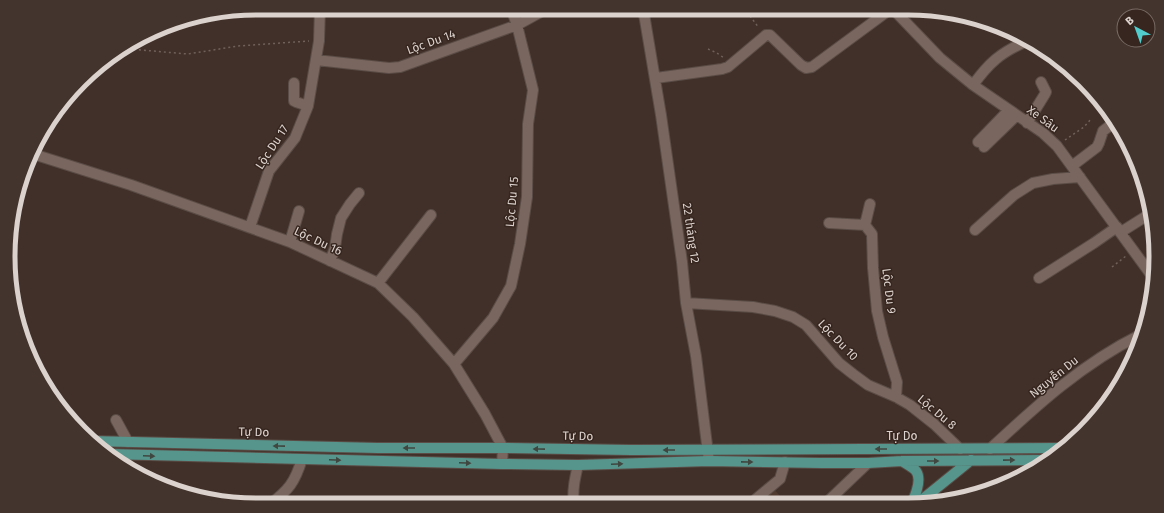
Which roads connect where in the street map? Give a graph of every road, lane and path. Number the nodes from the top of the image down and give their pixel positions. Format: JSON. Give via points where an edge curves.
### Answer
{"nodes":[{"id":1,"x":320,"y":15,"type":"edge"},
{"id":2,"x":513,"y":15,"type":"edge"},
{"id":3,"x":535,"y":15,"type":"edge"},
{"id":4,"x":644,"y":15,"type":"edge"},
{"id":5,"x":750,"y":15,"type":"edge"},
{"id":6,"x":883,"y":15,"type":"edge"},
{"id":7,"x":899,"y":15,"type":"edge"},
{"id":8,"x":517,"y":25,"type":"junction"},
{"id":9,"x":766,"y":35,"type":"junction"},
{"id":10,"x":319,"y":41,"type":"junction"},
{"id":11,"x":1021,"y":44,"type":"edge"},
{"id":12,"x":132,"y":49,"type":"edge"},
{"id":13,"x":708,"y":49,"type":"dead end"},
{"id":14,"x":316,"y":60,"type":"junction"},
{"id":15,"x":732,"y":64,"type":"junction"},
{"id":16,"x":656,"y":78,"type":"junction"},
{"id":17,"x":1041,"y":82,"type":"dead end"},
{"id":18,"x":294,"y":83,"type":"dead end"},
{"id":19,"x":973,"y":85,"type":"junction"},
{"id":20,"x":308,"y":106,"type":"junction"},
{"id":21,"x":1013,"y":113,"type":"junction"},
{"id":22,"x":1092,"y":118,"type":"dead end"},
{"id":23,"x":1027,"y":123,"type":"junction"},
{"id":24,"x":1110,"y":125,"type":"edge"},
{"id":25,"x":981,"y":145,"type":"dead end"},
{"id":26,"x":1057,"y":146,"type":"junction"},
{"id":27,"x":37,"y":155,"type":"edge"},
{"id":28,"x":1072,"y":166,"type":"junction"},
{"id":29,"x":1080,"y":177,"type":"junction"},
{"id":30,"x":360,"y":193,"type":"dead end"},
{"id":31,"x":870,"y":204,"type":"dead end"},
{"id":32,"x":299,"y":211,"type":"dead end"},
{"id":33,"x":430,"y":215,"type":"dead end"},
{"id":34,"x":1145,"y":216,"type":"edge"},
{"id":35,"x":829,"y":223,"type":"dead end"},
{"id":36,"x":865,"y":225,"type":"junction"},
{"id":37,"x":250,"y":227,"type":"junction"},
{"id":38,"x":1119,"y":229,"type":"junction"},
{"id":39,"x":975,"y":230,"type":"dead end"},
{"id":40,"x":290,"y":242,"type":"junction"},
{"id":41,"x":1134,"y":250,"type":"junction"},
{"id":42,"x":330,"y":260,"type":"junction"},
{"id":43,"x":1112,"y":267,"type":"dead end"},
{"id":44,"x":1148,"y":270,"type":"edge"},
{"id":45,"x":1039,"y":278,"type":"dead end"},
{"id":46,"x":378,"y":283,"type":"junction"},
{"id":47,"x":686,"y":303,"type":"junction"},
{"id":48,"x":1135,"y":337,"type":"edge"},
{"id":49,"x":454,"y":364,"type":"junction"},
{"id":50,"x":896,"y":397,"type":"junction"},
{"id":51,"x":116,"y":420,"type":"dead end"},
{"id":52,"x":101,"y":441,"type":"edge"},
{"id":53,"x":128,"y":442,"type":"junction"},
{"id":54,"x":503,"y":448,"type":"junction"},
{"id":55,"x":1055,"y":448,"type":"edge"},
{"id":56,"x":960,"y":449,"type":"junction"},
{"id":57,"x":990,"y":449,"type":"junction"},
{"id":58,"x":708,"y":450,"type":"junction"},
{"id":59,"x":118,"y":454,"type":"edge"},
{"id":60,"x":302,"y":459,"type":"junction"},
{"id":61,"x":1037,"y":460,"type":"edge"},
{"id":62,"x":709,"y":461,"type":"junction"},
{"id":63,"x":902,"y":461,"type":"junction"},
{"id":64,"x":970,"y":461,"type":"junction"},
{"id":65,"x":785,"y":462,"type":"junction"},
{"id":66,"x":868,"y":463,"type":"junction"},
{"id":67,"x":502,"y":464,"type":"junction"},
{"id":68,"x":578,"y":465,"type":"junction"},
{"id":69,"x":926,"y":497,"type":"edge"},
{"id":70,"x":278,"y":498,"type":"edge"},
{"id":71,"x":573,"y":498,"type":"edge"},
{"id":72,"x":758,"y":498,"type":"edge"},
{"id":73,"x":831,"y":498,"type":"edge"},
{"id":74,"x":914,"y":498,"type":"edge"}],
"edges":[{"from":1,"to":10,"type":"street","name":"Lộc Du 17"},
{"from":2,"to":8,"type":"street","name":"Lộc Du 15"},
{"from":3,"to":8,"type":"street","name":"Lộc Du 14"},
{"from":4,"to":16,"type":"street","name":"22 tháng 12"},
{"from":5,"to":9,"type":"path"},
{"from":6,"to":9,"type":"street","via":[[812,67],[806,68],[801,65],[770,35]]},
{"from":7,"to":19,"type":"street","name":"Xe Sâu","via":[[940,58]]},
{"from":8,"to":14,"type":"street","name":"Lộc Du 14","via":[[400,67]]},
{"from":8,"to":49,"type":"street","name":"Lộc Du 15","via":[[533,90],[528,124],[527,197],[520,244],[511,286],[493,318]]},
{"from":9,"to":15,"type":"street"},
{"from":10,"to":12,"type":"path","via":[[238,46],[188,54]]},
{"from":10,"to":14,"type":"street","name":"Lộc Du 17"},
{"from":11,"to":19,"type":"street","via":[[990,63]]},
{"from":13,"to":15,"type":"path"},
{"from":14,"to":20,"type":"street","name":"Lộc Du 17"},
{"from":15,"to":16,"type":"street","via":[[722,69]]},
{"from":16,"to":47,"type":"street","name":"22 tháng 12"},
{"from":17,"to":23,"type":"street","via":[[1045,94]]},
{"from":18,"to":20,"type":"street","via":[[294,101]]},
{"from":19,"to":21,"type":"street","name":"Xe Sâu"},
{"from":20,"to":37,"type":"street","name":"Lộc Du 17","via":[[296,138],[269,171]]},
{"from":21,"to":23,"type":"street","name":"Xe Sâu"},
{"from":21,"to":25,"type":"street"},
{"from":22,"to":26,"type":"path","via":[[1084,127]]},
{"from":23,"to":26,"type":"street","name":"Xe Sâu"},
{"from":24,"to":28,"type":"street","via":[[1103,131],[1097,147]]},
{"from":26,"to":28,"type":"street","name":"Xe Sâu"},
{"from":27,"to":37,"type":"street","name":"Lộc Du 16"},
{"from":28,"to":29,"type":"street","name":"Xe Sâu"},
{"from":29,"to":38,"type":"street","name":"Xe Sâu"},
{"from":29,"to":39,"type":"street","via":[[1033,183],[1014,195]]},
{"from":30,"to":42,"type":"street","via":[[341,218]]},
{"from":31,"to":36,"type":"street"},
{"from":32,"to":40,"type":"street"},
{"from":33,"to":46,"type":"street"},
{"from":34,"to":38,"type":"street"},
{"from":35,"to":36,"type":"street"},
{"from":36,"to":50,"type":"street","name":"Lộc Du 9","via":[[872,234],[877,311],[897,382]]},
{"from":37,"to":40,"type":"street","name":"Lộc Du 16"},
{"from":38,"to":41,"type":"street","name":"Xe Sâu"},
{"from":38,"to":45,"type":"street"},
{"from":40,"to":42,"type":"street","name":"Lộc Du 16"},
{"from":41,"to":43,"type":"path"},
{"from":41,"to":44,"type":"street","name":"Xe Sâu"},
{"from":42,"to":46,"type":"street","name":"Lộc Du 16"},
{"from":46,"to":49,"type":"street","name":"Lộc Du 16","via":[[413,317]]},
{"from":47,"to":50,"type":"street","name":"Lộc Du 10","via":[[753,307],[792,317],[806,325],[839,363],[853,374],[868,385]]},
{"from":47,"to":58,"type":"street","name":"22 tháng 12","via":[[696,356]]},
{"from":48,"to":57,"type":"street","name":"Nguyễn Du","via":[[1094,361]]},
{"from":49,"to":54,"type":"street","name":"Lộc Du 16"},
{"from":50,"to":56,"type":"street","name":"Lộc Du 8","via":[[934,424]]},
{"from":51,"to":53,"type":"street"},
{"from":52,"to":53,"type":"main road","name":"Tự Do"},
{"from":54,"to":53,"type":"main road","name":"Tự Do","one_way":true},
{"from":58,"to":54,"type":"main road","name":"Tự Do","one_way":true},
{"from":54,"to":67,"type":"street"},
{"from":55,"to":57,"type":"main road","name":"Tự Do"},
{"from":56,"to":57,"type":"main road","name":"Tự Do"},
{"from":56,"to":58,"type":"main road","name":"Tự Do","one_way":true},
{"from":57,"to":64,"type":"main road"},
{"from":58,"to":62,"type":"street","name":"22 tháng 12"},
{"from":59,"to":60,"type":"main road","name":"Tự Do","one_way":true},
{"from":60,"to":67,"type":"main road","name":"Tự Do","one_way":true},
{"from":60,"to":70,"type":"street","via":[[289,488]]},
{"from":64,"to":61,"type":"main road","name":"Tự Do","one_way":true},
{"from":62,"to":65,"type":"main road","name":"Tự Do","one_way":true},
{"from":68,"to":62,"type":"main road","name":"Tự Do","one_way":true},
{"from":63,"to":64,"type":"main road","name":"Tự Do","one_way":true},
{"from":63,"to":66,"type":"main road","name":"Tự Do"},
{"from":63,"to":74,"type":"main road","via":[[916,471],[918,479]]},
{"from":64,"to":69,"type":"main road"},
{"from":65,"to":66,"type":"main road","name":"Tự Do"},
{"from":65,"to":72,"type":"street","via":[[780,480]]},
{"from":66,"to":73,"type":"street"},
{"from":67,"to":68,"type":"main road","name":"Tự Do"},
{"from":68,"to":71,"type":"street"}]}
